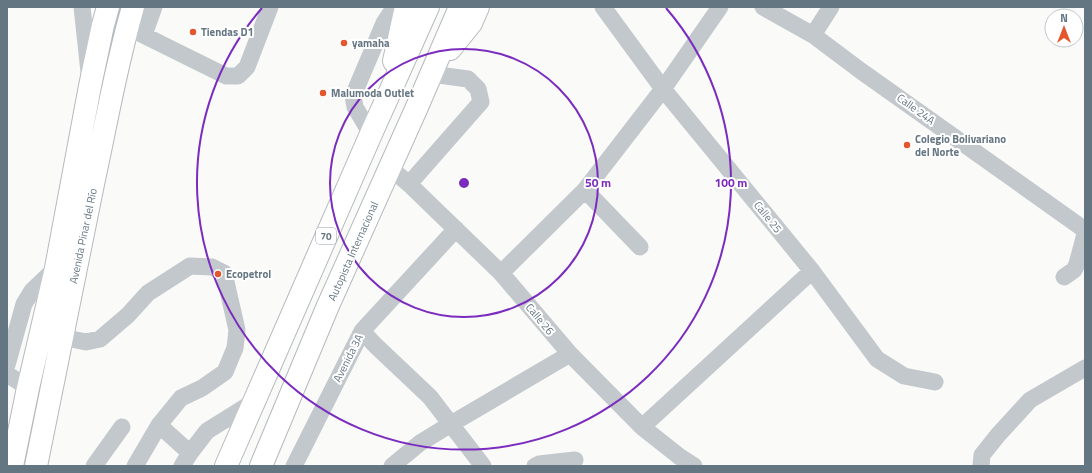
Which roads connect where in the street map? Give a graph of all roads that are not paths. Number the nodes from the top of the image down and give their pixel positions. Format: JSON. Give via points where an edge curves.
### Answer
{"nodes":[{"id":1,"x":82,"y":7,"type":"edge"},
{"id":2,"x":108,"y":7,"type":"edge"},
{"id":3,"x":154,"y":7,"type":"edge"},
{"id":4,"x":270,"y":7,"type":"edge"},
{"id":5,"x":400,"y":7,"type":"edge"},
{"id":6,"x":406,"y":7,"type":"edge"},
{"id":7,"x":428,"y":7,"type":"edge"},
{"id":8,"x":460,"y":7,"type":"edge"},
{"id":9,"x":478,"y":7,"type":"edge"},
{"id":10,"x":603,"y":7,"type":"edge"},
{"id":11,"x":720,"y":7,"type":"edge"},
{"id":12,"x":763,"y":7,"type":"edge"},
{"id":13,"x":831,"y":7,"type":"edge"},
{"id":14,"x":135,"y":23,"type":"edge"},
{"id":15,"x":813,"y":35,"type":"junction"},
{"id":16,"x":431,"y":74,"type":"junction"},
{"id":17,"x":90,"y":86,"type":"junction"},
{"id":18,"x":663,"y":89,"type":"junction"},
{"id":19,"x":384,"y":106,"type":"junction"},
{"id":20,"x":371,"y":134,"type":"junction"},
{"id":21,"x":390,"y":168,"type":"junction"},
{"id":22,"x":409,"y":184,"type":"junction"},
{"id":23,"x":586,"y":190,"type":"junction"},
{"id":24,"x":456,"y":229,"type":"junction"},
{"id":25,"x":1085,"y":230,"type":"edge"},
{"id":26,"x":1085,"y":234,"type":"edge"},
{"id":27,"x":640,"y":247,"type":"dead end"},
{"id":28,"x":56,"y":268,"type":"junction"},
{"id":29,"x":812,"y":271,"type":"junction"},
{"id":30,"x":501,"y":273,"type":"junction"},
{"id":31,"x":1064,"y":277,"type":"dead end"},
{"id":32,"x":362,"y":331,"type":"junction"},
{"id":33,"x":62,"y":337,"type":"junction"},
{"id":34,"x":570,"y":354,"type":"junction"},
{"id":35,"x":7,"y":365,"type":"edge"},
{"id":36,"x":1085,"y":368,"type":"edge"},
{"id":37,"x":7,"y":374,"type":"edge"},
{"id":38,"x":935,"y":382,"type":"dead end"},
{"id":39,"x":28,"y":388,"type":"junction"},
{"id":40,"x":255,"y":401,"type":"junction"},
{"id":41,"x":159,"y":424,"type":"junction"},
{"id":42,"x":451,"y":424,"type":"junction"},
{"id":43,"x":122,"y":427,"type":"dead end"},
{"id":44,"x":642,"y":427,"type":"junction"},
{"id":45,"x":12,"y":444,"type":"edge"},
{"id":46,"x":186,"y":459,"type":"edge"},
{"id":47,"x":574,"y":460,"type":"dead end"},
{"id":48,"x":12,"y":466,"type":"edge"},
{"id":49,"x":36,"y":466,"type":"edge"},
{"id":50,"x":94,"y":466,"type":"edge"},
{"id":51,"x":135,"y":466,"type":"edge"},
{"id":52,"x":226,"y":466,"type":"edge"},
{"id":53,"x":261,"y":466,"type":"edge"},
{"id":54,"x":294,"y":466,"type":"edge"},
{"id":55,"x":392,"y":466,"type":"edge"},
{"id":56,"x":483,"y":466,"type":"edge"},
{"id":57,"x":535,"y":466,"type":"edge"},
{"id":58,"x":694,"y":466,"type":"edge"},
{"id":59,"x":981,"y":466,"type":"edge"}],
"edges":[{"from":1,"to":17,"type":"street"},
{"from":2,"to":17,"type":"main road","name":"Avenida Pinar del Río"},
{"from":3,"to":14,"type":"street"},
{"from":4,"to":14,"type":"street","via":[[247,67],[238,76],[226,76]]},
{"from":5,"to":20,"type":"street","via":[[390,14],[384,24],[353,96],[355,107]]},
{"from":6,"to":19,"type":"main road"},
{"from":7,"to":19,"type":"main road","number":"70"},
{"from":8,"to":16,"type":"main road","name":"Autopista Internacional"},
{"from":9,"to":16,"type":"main road","via":[[471,23]]},
{"from":10,"to":18,"type":"street","name":"Calle 25"},
{"from":11,"to":18,"type":"street"},
{"from":12,"to":15,"type":"street","name":"Calle 24A"},
{"from":13,"to":15,"type":"street"},
{"from":14,"to":33,"type":"main road","name":"Avenida Pinar del Río"},
{"from":15,"to":25,"type":"street","name":"Calle 24A"},
{"from":16,"to":21,"type":"main road","name":"Autopista Internacional"},
{"from":16,"to":22,"type":"street","via":[[468,79],[478,89],[481,102]]},
{"from":17,"to":28,"type":"main road","name":"Avenida Pinar del Río"},
{"from":18,"to":23,"type":"street"},
{"from":18,"to":29,"type":"street","name":"Calle 25"},
{"from":19,"to":20,"type":"main road","number":"70"},
{"from":20,"to":40,"type":"main road","number":"70"},
{"from":21,"to":22,"type":"street","name":"Calle 26"},
{"from":21,"to":53,"type":"main road","name":"Autopista Internacional","via":[[327,308]]},
{"from":22,"to":24,"type":"street","name":"Calle 26"},
{"from":23,"to":27,"type":"street"},
{"from":23,"to":30,"type":"street"},
{"from":24,"to":30,"type":"street","name":"Calle 26"},
{"from":24,"to":32,"type":"street","name":"Avenida 3A"},
{"from":26,"to":31,"type":"street","via":[[1077,264],[1074,270]]},
{"from":28,"to":35,"type":"street","via":[[32,291],[24,304]]},
{"from":28,"to":39,"type":"main road","name":"Avenida Pinar del Río"},
{"from":29,"to":38,"type":"street","name":"Calle 25","via":[[877,359],[904,376]]},
{"from":29,"to":44,"type":"street"},
{"from":30,"to":34,"type":"street","name":"Calle 26"},
{"from":32,"to":42,"type":"street","via":[[430,397]]},
{"from":32,"to":54,"type":"street","name":"Avenida 3A"},
{"from":33,"to":41,"type":"street","via":[[86,342],[100,339],[148,293],[190,266],[212,267],[224,272],[237,330],[235,348],[225,372],[202,388],[181,398]]},
{"from":33,"to":49,"type":"main road","name":"Avenida Pinar del Río"},
{"from":34,"to":42,"type":"street"},
{"from":34,"to":44,"type":"street","name":"Calle 26"},
{"from":36,"to":59,"type":"street","via":[[1030,400],[982,455]]},
{"from":37,"to":39,"type":"street"},
{"from":39,"to":45,"type":"main road","name":"Avenida Pinar del Río"},
{"from":40,"to":46,"type":"street","via":[[207,431]]},
{"from":40,"to":52,"type":"main road","number":"70"},
{"from":41,"to":46,"type":"street"},
{"from":41,"to":51,"type":"street"},
{"from":42,"to":55,"type":"street"},
{"from":42,"to":56,"type":"street"},
{"from":43,"to":50,"type":"street"},
{"from":44,"to":58,"type":"street","name":"Calle 26"},
{"from":45,"to":48,"type":"main road","name":"Avenida Pinar del Río"},
{"from":47,"to":57,"type":"street"}]}
